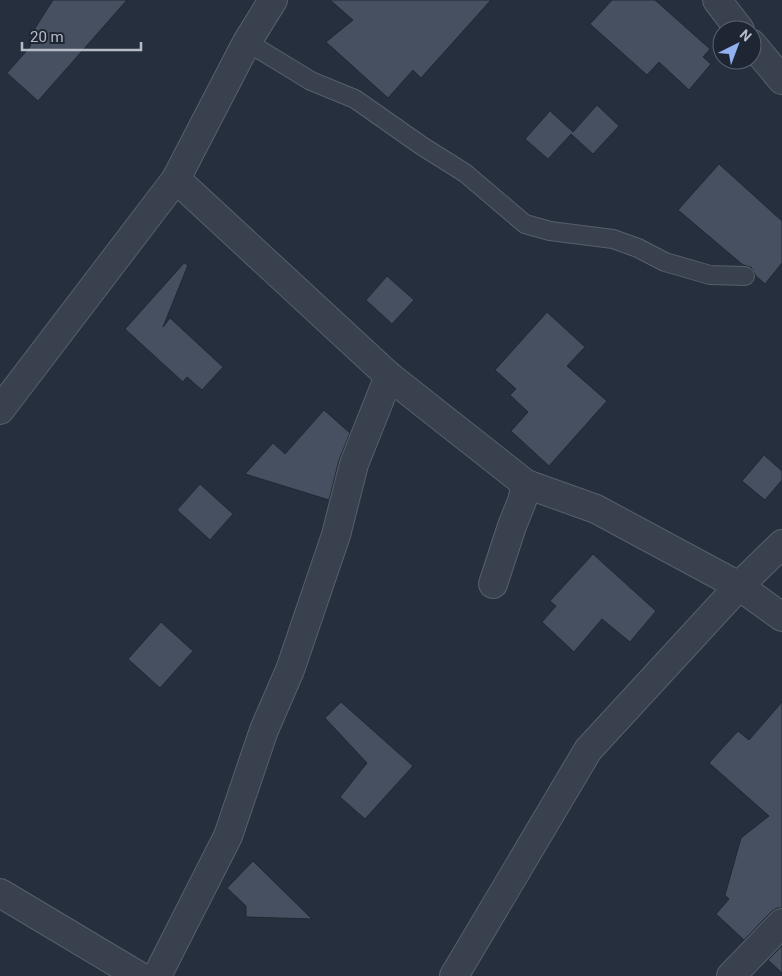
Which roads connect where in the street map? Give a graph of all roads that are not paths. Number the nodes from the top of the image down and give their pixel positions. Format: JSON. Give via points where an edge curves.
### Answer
{"nodes":[{"id":1,"x":273,"y":0,"type":"edge"},
{"id":2,"x":707,"y":0,"type":"edge"},
{"id":3,"x":717,"y":0,"type":"edge"},
{"id":4,"x":730,"y":20,"type":"edge"},
{"id":5,"x":732,"y":20,"type":"edge"},
{"id":6,"x":246,"y":42,"type":"junction"},
{"id":7,"x":762,"y":56,"type":"edge"},
{"id":8,"x":782,"y":80,"type":"edge"},
{"id":9,"x":176,"y":179,"type":"junction"},
{"id":10,"x":744,"y":276,"type":"dead end"},
{"id":11,"x":389,"y":376,"type":"junction"},
{"id":12,"x":0,"y":410,"type":"edge"},
{"id":13,"x":526,"y":484,"type":"junction"},
{"id":14,"x":782,"y":544,"type":"edge"},
{"id":15,"x":493,"y":584,"type":"dead end"},
{"id":16,"x":739,"y":586,"type":"junction"},
{"id":17,"x":782,"y":617,"type":"edge"},
{"id":18,"x":0,"y":893,"type":"edge"},
{"id":19,"x":782,"y":923,"type":"edge"},
{"id":20,"x":139,"y":976,"type":"edge"},
{"id":21,"x":157,"y":976,"type":"edge"},
{"id":22,"x":454,"y":976,"type":"edge"},
{"id":23,"x":731,"y":976,"type":"edge"}],
"edges":[{"from":1,"to":6,"type":"street"},
{"from":2,"to":4,"type":"street"},
{"from":3,"to":5,"type":"street"},
{"from":6,"to":9,"type":"street"},
{"from":6,"to":10,"type":"lane","via":[[311,81],[355,99],[465,173],[525,224],[550,232],[613,239],[665,262],[710,275]]},
{"from":7,"to":8,"type":"street"},
{"from":9,"to":11,"type":"street"},
{"from":9,"to":12,"type":"street"},
{"from":11,"to":13,"type":"street"},
{"from":11,"to":21,"type":"street","via":[[354,464],[336,535],[228,836]]},
{"from":13,"to":15,"type":"street"},
{"from":13,"to":16,"type":"street","via":[[596,509]]},
{"from":14,"to":16,"type":"street"},
{"from":16,"to":17,"type":"street"},
{"from":16,"to":22,"type":"street","via":[[588,750]]},
{"from":18,"to":20,"type":"street"},
{"from":19,"to":23,"type":"street"}]}
